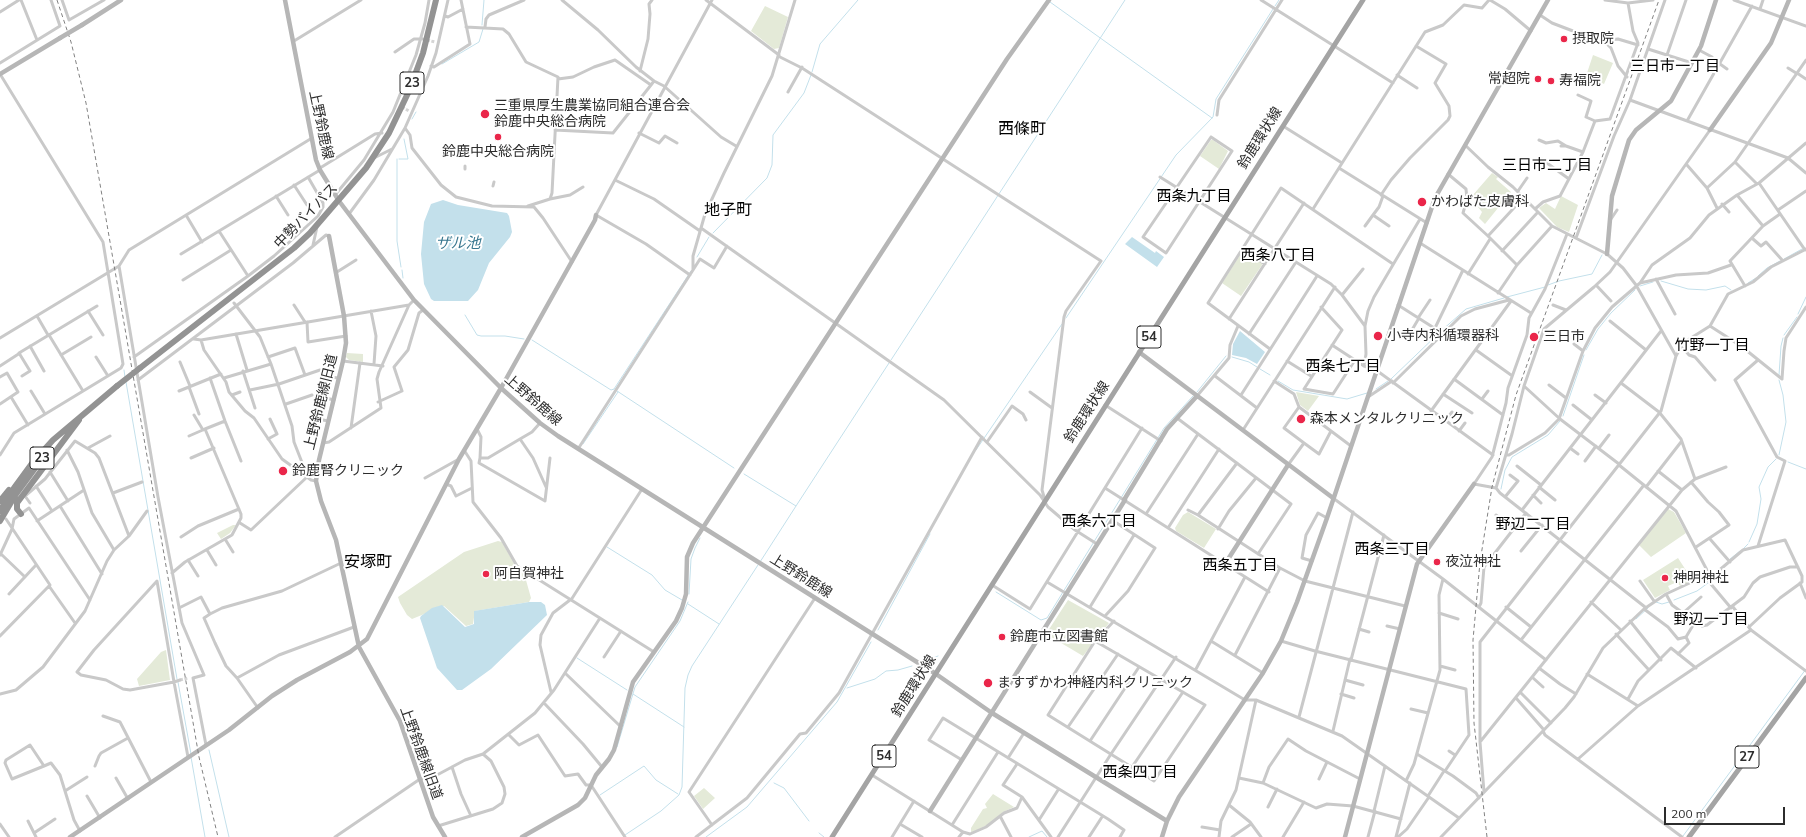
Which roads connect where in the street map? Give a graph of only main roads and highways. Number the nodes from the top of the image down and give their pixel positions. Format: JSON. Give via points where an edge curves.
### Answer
{"nodes":[{"id":1,"x":436,"y":0,"type":"edge"},
{"id":2,"x":1363,"y":0,"type":"edge"},
{"id":3,"x":95,"y":404,"type":"junction"},
{"id":4,"x":80,"y":419,"type":"junction"},
{"id":5,"x":29,"y":468,"type":"junction"},
{"id":6,"x":0,"y":501,"type":"edge"},
{"id":7,"x":0,"y":511,"type":"edge"},
{"id":8,"x":20,"y":514,"type":"road end"},
{"id":9,"x":3,"y":520,"type":"edge"},
{"id":10,"x":1806,"y":678,"type":"edge"},
{"id":11,"x":832,"y":837,"type":"edge"},
{"id":12,"x":1689,"y":837,"type":"edge"}],
"edges":[{"from":1,"to":3,"type":"highway","name":"中勢バイパス","number":"23","bridge":true,"via":[[429,33],[399,113],[372,159],[339,201],[279,260]]},
{"from":2,"to":11,"type":"main road","name":"鈴鹿環状線","number":"54"},
{"from":3,"to":4,"type":"highway","name":"中勢バイパス","number":"23"},
{"from":3,"to":5,"type":"highway","name":"中勢バイパス","number":"23","via":[[53,440]]},
{"from":4,"to":8,"type":"highway","via":[[17,503]]},
{"from":4,"to":9,"type":"highway","name":"中勢バイパス","number":"23","via":[[37,464]]},
{"from":5,"to":6,"type":"highway"},
{"from":5,"to":7,"type":"highway","name":"中勢バイパス","number":"23"},
{"from":10,"to":12,"type":"main road","number":"27"}]}
